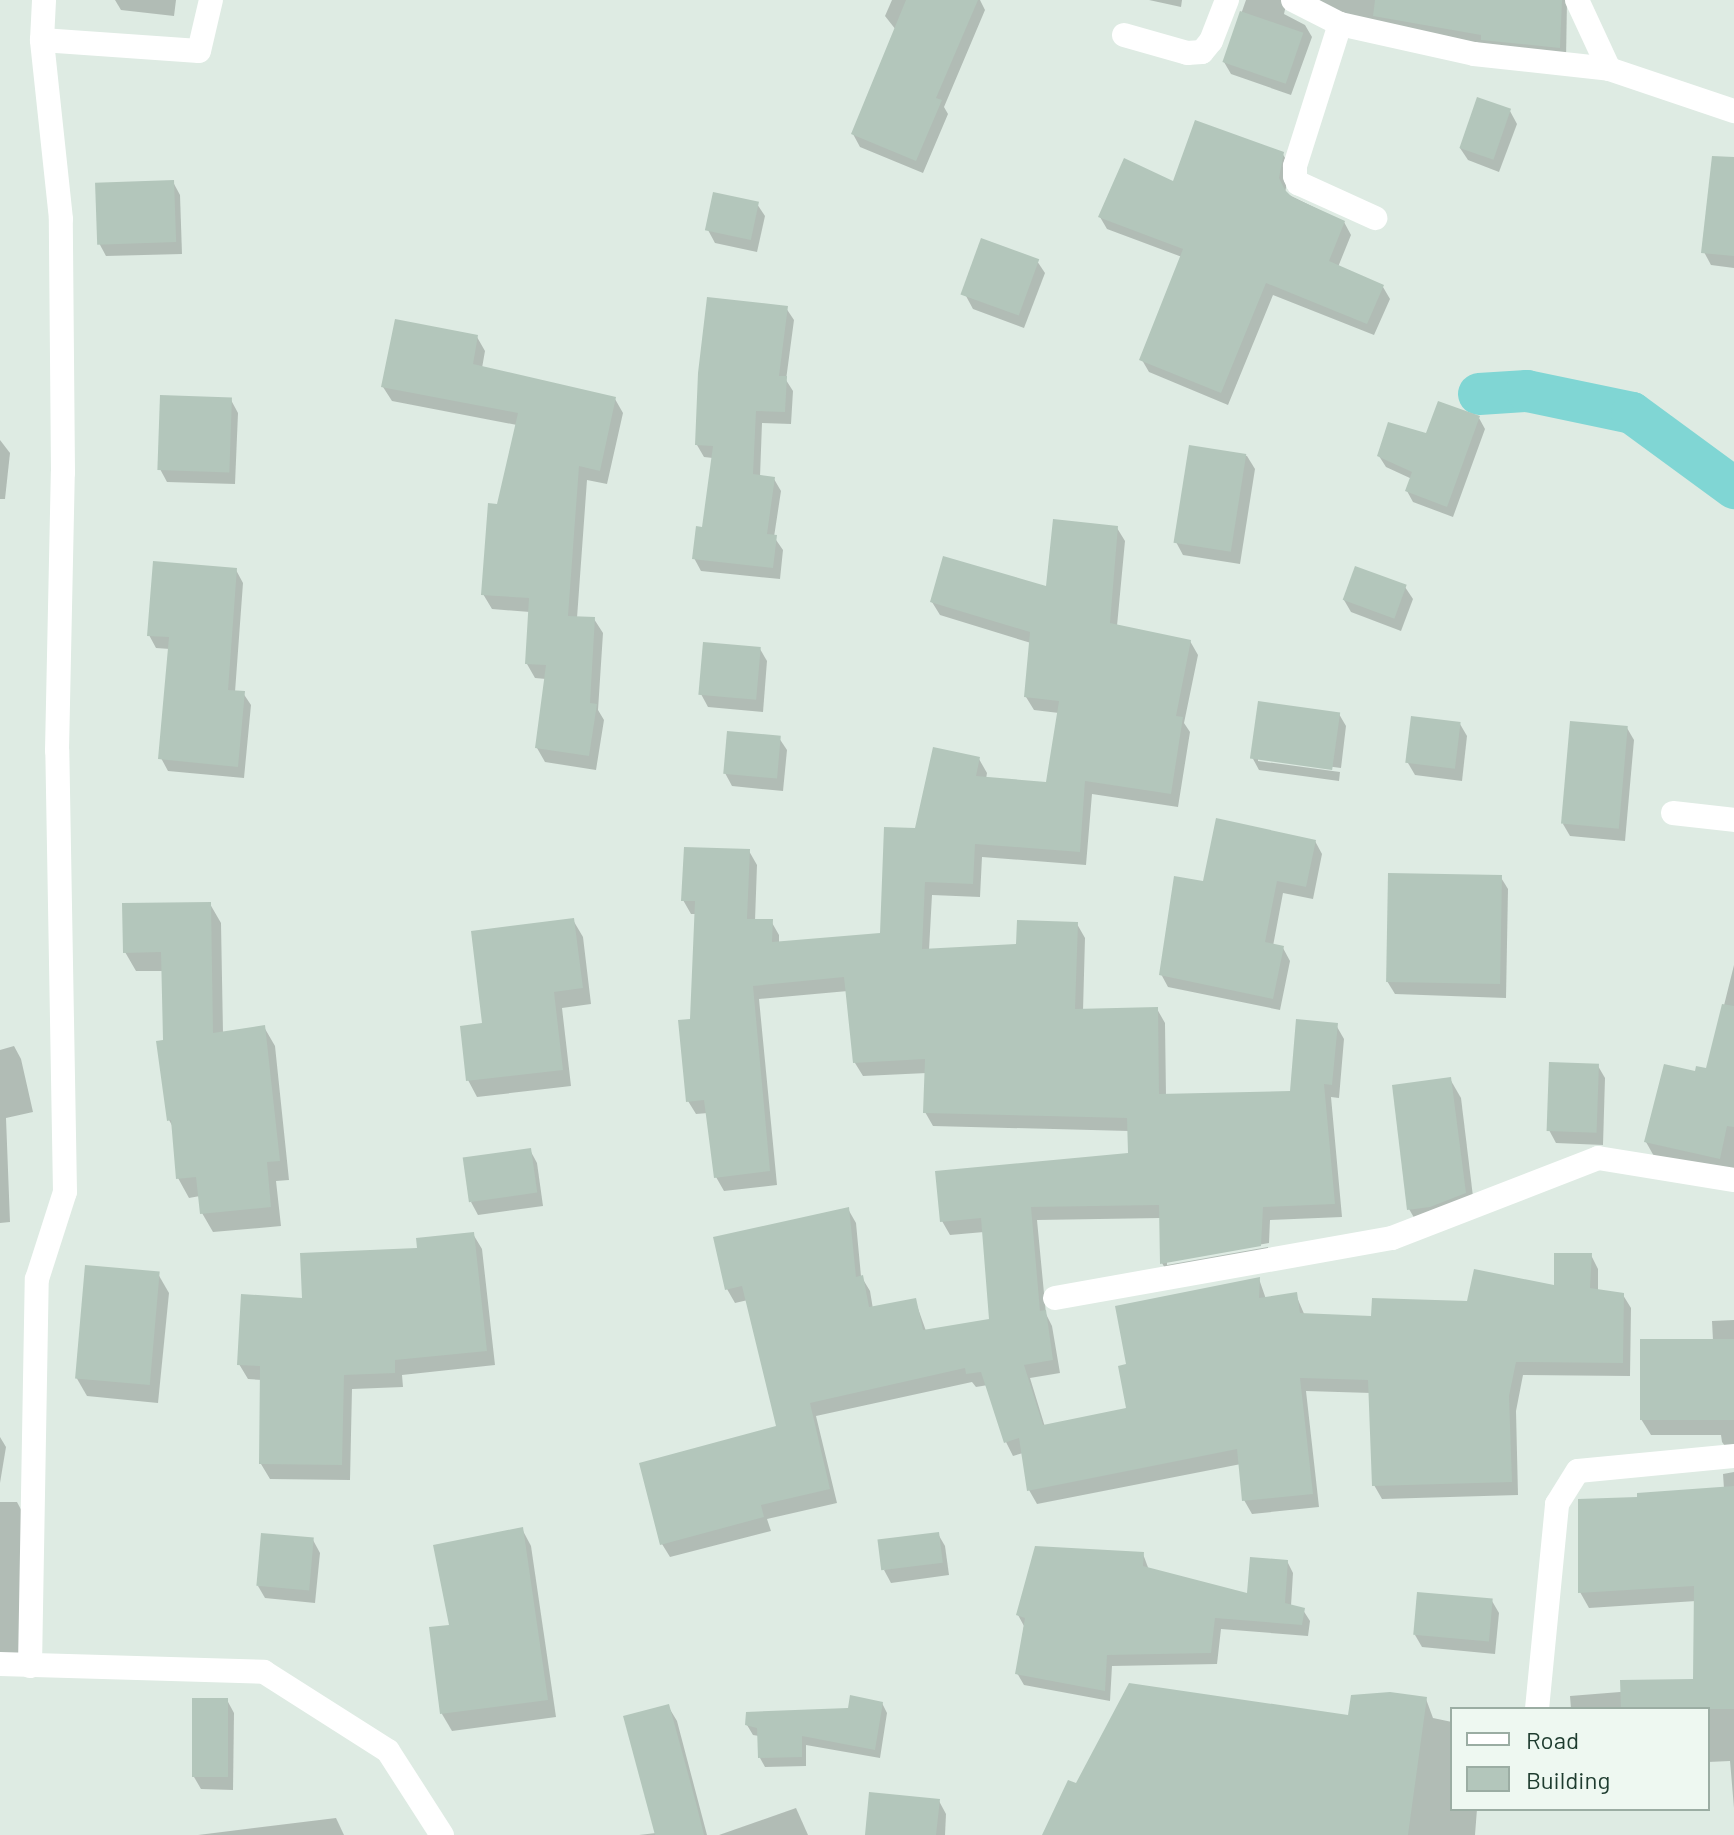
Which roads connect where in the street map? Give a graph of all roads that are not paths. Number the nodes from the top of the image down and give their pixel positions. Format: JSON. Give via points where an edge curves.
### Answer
{"nodes":[{"id":1,"x":44,"y":0,"type":"edge"},
{"id":2,"x":211,"y":0,"type":"edge"},
{"id":3,"x":1227,"y":0,"type":"edge"},
{"id":4,"x":1293,"y":0,"type":"edge"},
{"id":5,"x":1577,"y":0,"type":"edge"},
{"id":6,"x":1340,"y":24,"type":"junction"},
{"id":7,"x":1124,"y":35,"type":"dead end"},
{"id":8,"x":42,"y":40,"type":"junction"},
{"id":9,"x":1609,"y":69,"type":"junction"},
{"id":10,"x":1734,"y":111,"type":"edge"},
{"id":11,"x":1375,"y":218,"type":"dead end"},
{"id":12,"x":1673,"y":813,"type":"dead end"},
{"id":13,"x":1734,"y":820,"type":"edge"},
{"id":14,"x":1734,"y":1180,"type":"edge"},
{"id":15,"x":1055,"y":1298,"type":"dead end"},
{"id":16,"x":1734,"y":1456,"type":"edge"},
{"id":17,"x":0,"y":1664,"type":"edge"},
{"id":18,"x":30,"y":1666,"type":"junction"},
{"id":19,"x":1537,"y":1707,"type":"edge"},
{"id":20,"x":442,"y":1835,"type":"edge"}],
"edges":[{"from":1,"to":8,"type":"street"},
{"from":2,"to":8,"type":"street","via":[[199,51]]},
{"from":3,"to":7,"type":"street","via":[[1202,52],[1187,53]]},
{"from":4,"to":6,"type":"street"},
{"from":5,"to":9,"type":"street"},
{"from":6,"to":9,"type":"street","via":[[1474,54]]},
{"from":6,"to":11,"type":"street","via":[[1295,176],[1298,183]]},
{"from":8,"to":18,"type":"street","via":[[61,219],[57,751],[65,1192],[37,1279]]},
{"from":9,"to":10,"type":"street"},
{"from":12,"to":13,"type":"street"},
{"from":14,"to":15,"type":"street","via":[[1598,1158],[1392,1238]]},
{"from":16,"to":19,"type":"street","via":[[1578,1471],[1557,1504]]},
{"from":17,"to":18,"type":"street"},
{"from":18,"to":20,"type":"street","via":[[264,1672],[388,1751]]}]}
